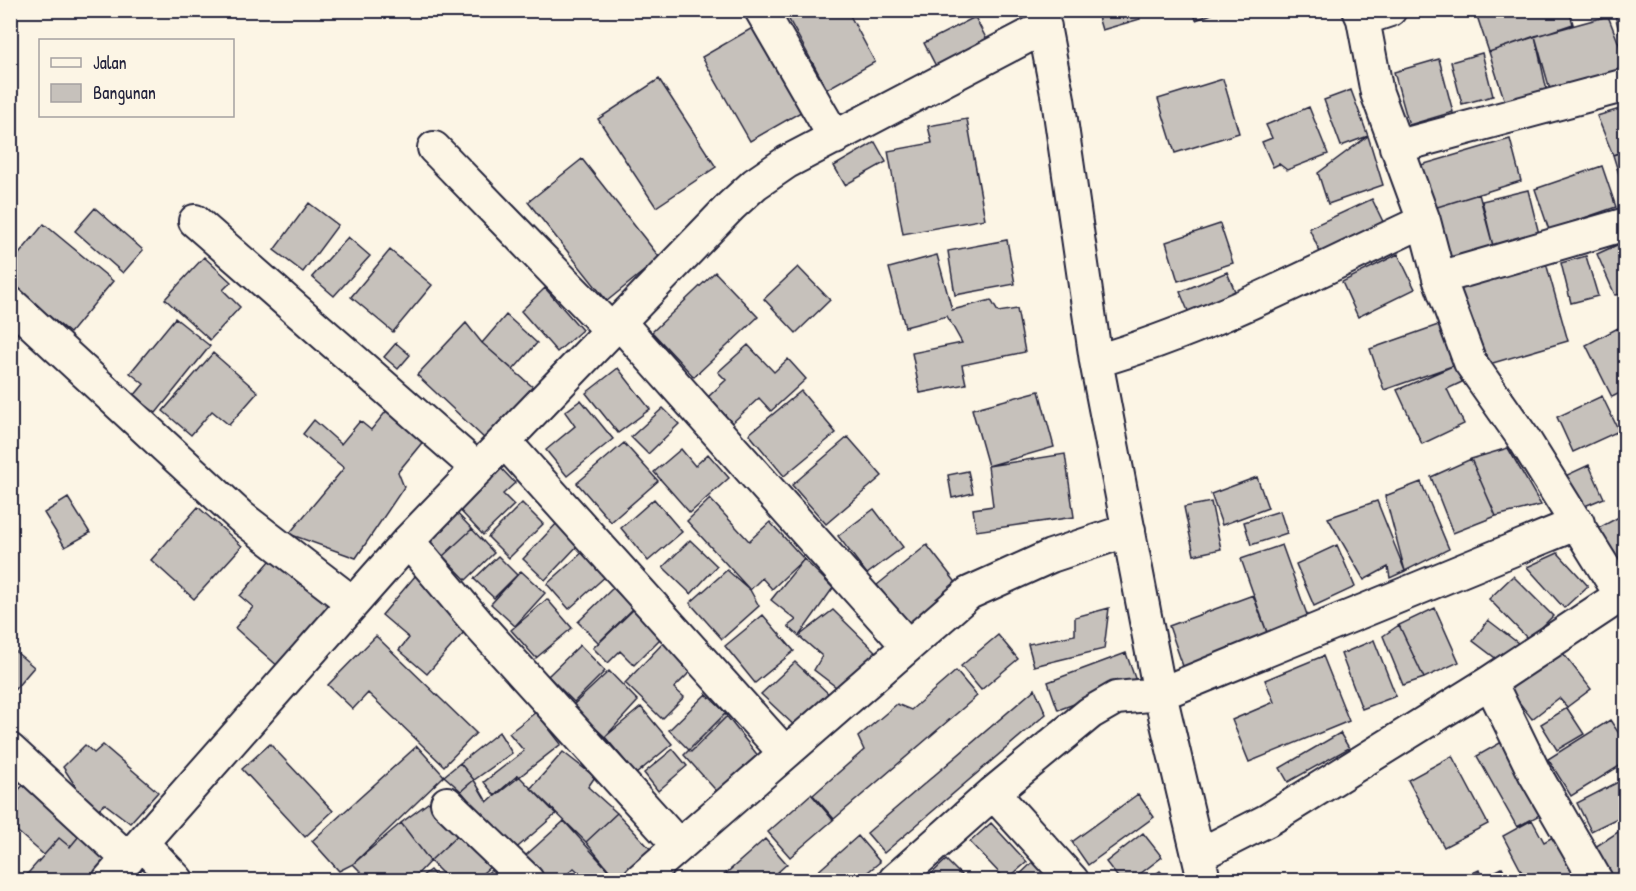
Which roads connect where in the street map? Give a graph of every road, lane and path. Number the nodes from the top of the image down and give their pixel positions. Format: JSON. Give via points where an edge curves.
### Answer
{"nodes":[{"id":1,"x":761,"y":10,"type":"edge"},
{"id":2,"x":1371,"y":13,"type":"edge"},
{"id":3,"x":1043,"y":19,"type":"edge"},
{"id":4,"x":1626,"y":85,"type":"edge"},
{"id":5,"x":834,"y":138,"type":"junction"},
{"id":6,"x":1396,"y":147,"type":"junction"},
{"id":7,"x":434,"y":148,"type":"dead end"},
{"id":8,"x":195,"y":221,"type":"dead end"},
{"id":9,"x":1424,"y":221,"type":"junction"},
{"id":10,"x":1626,"y":224,"type":"edge"},
{"id":11,"x":1439,"y":278,"type":"junction"},
{"id":12,"x":10,"y":303,"type":"edge"},
{"id":13,"x":615,"y":326,"type":"junction"},
{"id":14,"x":1096,"y":361,"type":"junction"},
{"id":15,"x":505,"y":442,"type":"junction"},
{"id":16,"x":478,"y":469,"type":"junction"},
{"id":17,"x":1578,"y":523,"type":"junction"},
{"id":18,"x":1129,"y":530,"type":"junction"},
{"id":19,"x":408,"y":541,"type":"junction"},
{"id":20,"x":1623,"y":594,"type":"edge"},
{"id":21,"x":353,"y":603,"type":"junction"},
{"id":22,"x":908,"y":646,"type":"junction"},
{"id":23,"x":1490,"y":682,"type":"junction"},
{"id":24,"x":1160,"y":694,"type":"junction"},
{"id":25,"x":10,"y":750,"type":"edge"},
{"id":26,"x":784,"y":752,"type":"junction"},
{"id":27,"x":993,"y":792,"type":"junction"},
{"id":28,"x":447,"y":802,"type":"dead end"},
{"id":29,"x":679,"y":846,"type":"junction"},
{"id":30,"x":126,"y":861,"type":"edge"},
{"id":31,"x":1201,"y":868,"type":"edge"},
{"id":32,"x":177,"y":880,"type":"edge"},
{"id":33,"x":527,"y":880,"type":"edge"},
{"id":34,"x":640,"y":880,"type":"edge"},
{"id":35,"x":895,"y":880,"type":"edge"},
{"id":36,"x":1072,"y":880,"type":"edge"},
{"id":37,"x":1596,"y":880,"type":"edge"}],
"edges":[{"from":1,"to":5,"type":"street"},
{"from":2,"to":6,"type":"street","via":[[1377,93]]},
{"from":3,"to":5,"type":"street"},
{"from":3,"to":14,"type":"street"},
{"from":4,"to":6,"type":"street"},
{"from":5,"to":13,"type":"street","via":[[787,162],[756,184]]},
{"from":6,"to":9,"type":"street"},
{"from":7,"to":13,"type":"street"},
{"from":8,"to":16,"type":"street"},
{"from":9,"to":11,"type":"street"},
{"from":9,"to":14,"type":"street","via":[[1198,327]]},
{"from":10,"to":11,"type":"street"},
{"from":11,"to":17,"type":"street","via":[[1477,375]]},
{"from":12,"to":21,"type":"street","via":[[241,517]]},
{"from":13,"to":15,"type":"street"},
{"from":13,"to":22,"type":"street"},
{"from":14,"to":18,"type":"street"},
{"from":15,"to":16,"type":"street"},
{"from":15,"to":26,"type":"street"},
{"from":16,"to":19,"type":"street"},
{"from":17,"to":20,"type":"street"},
{"from":17,"to":24,"type":"street"},
{"from":18,"to":22,"type":"street","via":[[1051,556],[978,588]]},
{"from":18,"to":24,"type":"street"},
{"from":19,"to":21,"type":"street"},
{"from":19,"to":29,"type":"street"},
{"from":20,"to":23,"type":"street"},
{"from":21,"to":30,"type":"street"},
{"from":22,"to":26,"type":"street"},
{"from":23,"to":31,"type":"street","via":[[1268,820]]},
{"from":23,"to":37,"type":"street","via":[[1535,774]]},
{"from":24,"to":27,"type":"street","via":[[1106,702]]},
{"from":24,"to":31,"type":"street"},
{"from":25,"to":30,"type":"street"},
{"from":26,"to":29,"type":"street"},
{"from":27,"to":35,"type":"street"},
{"from":27,"to":36,"type":"street"},
{"from":28,"to":33,"type":"street"},
{"from":29,"to":34,"type":"street"},
{"from":30,"to":32,"type":"street"}]}
